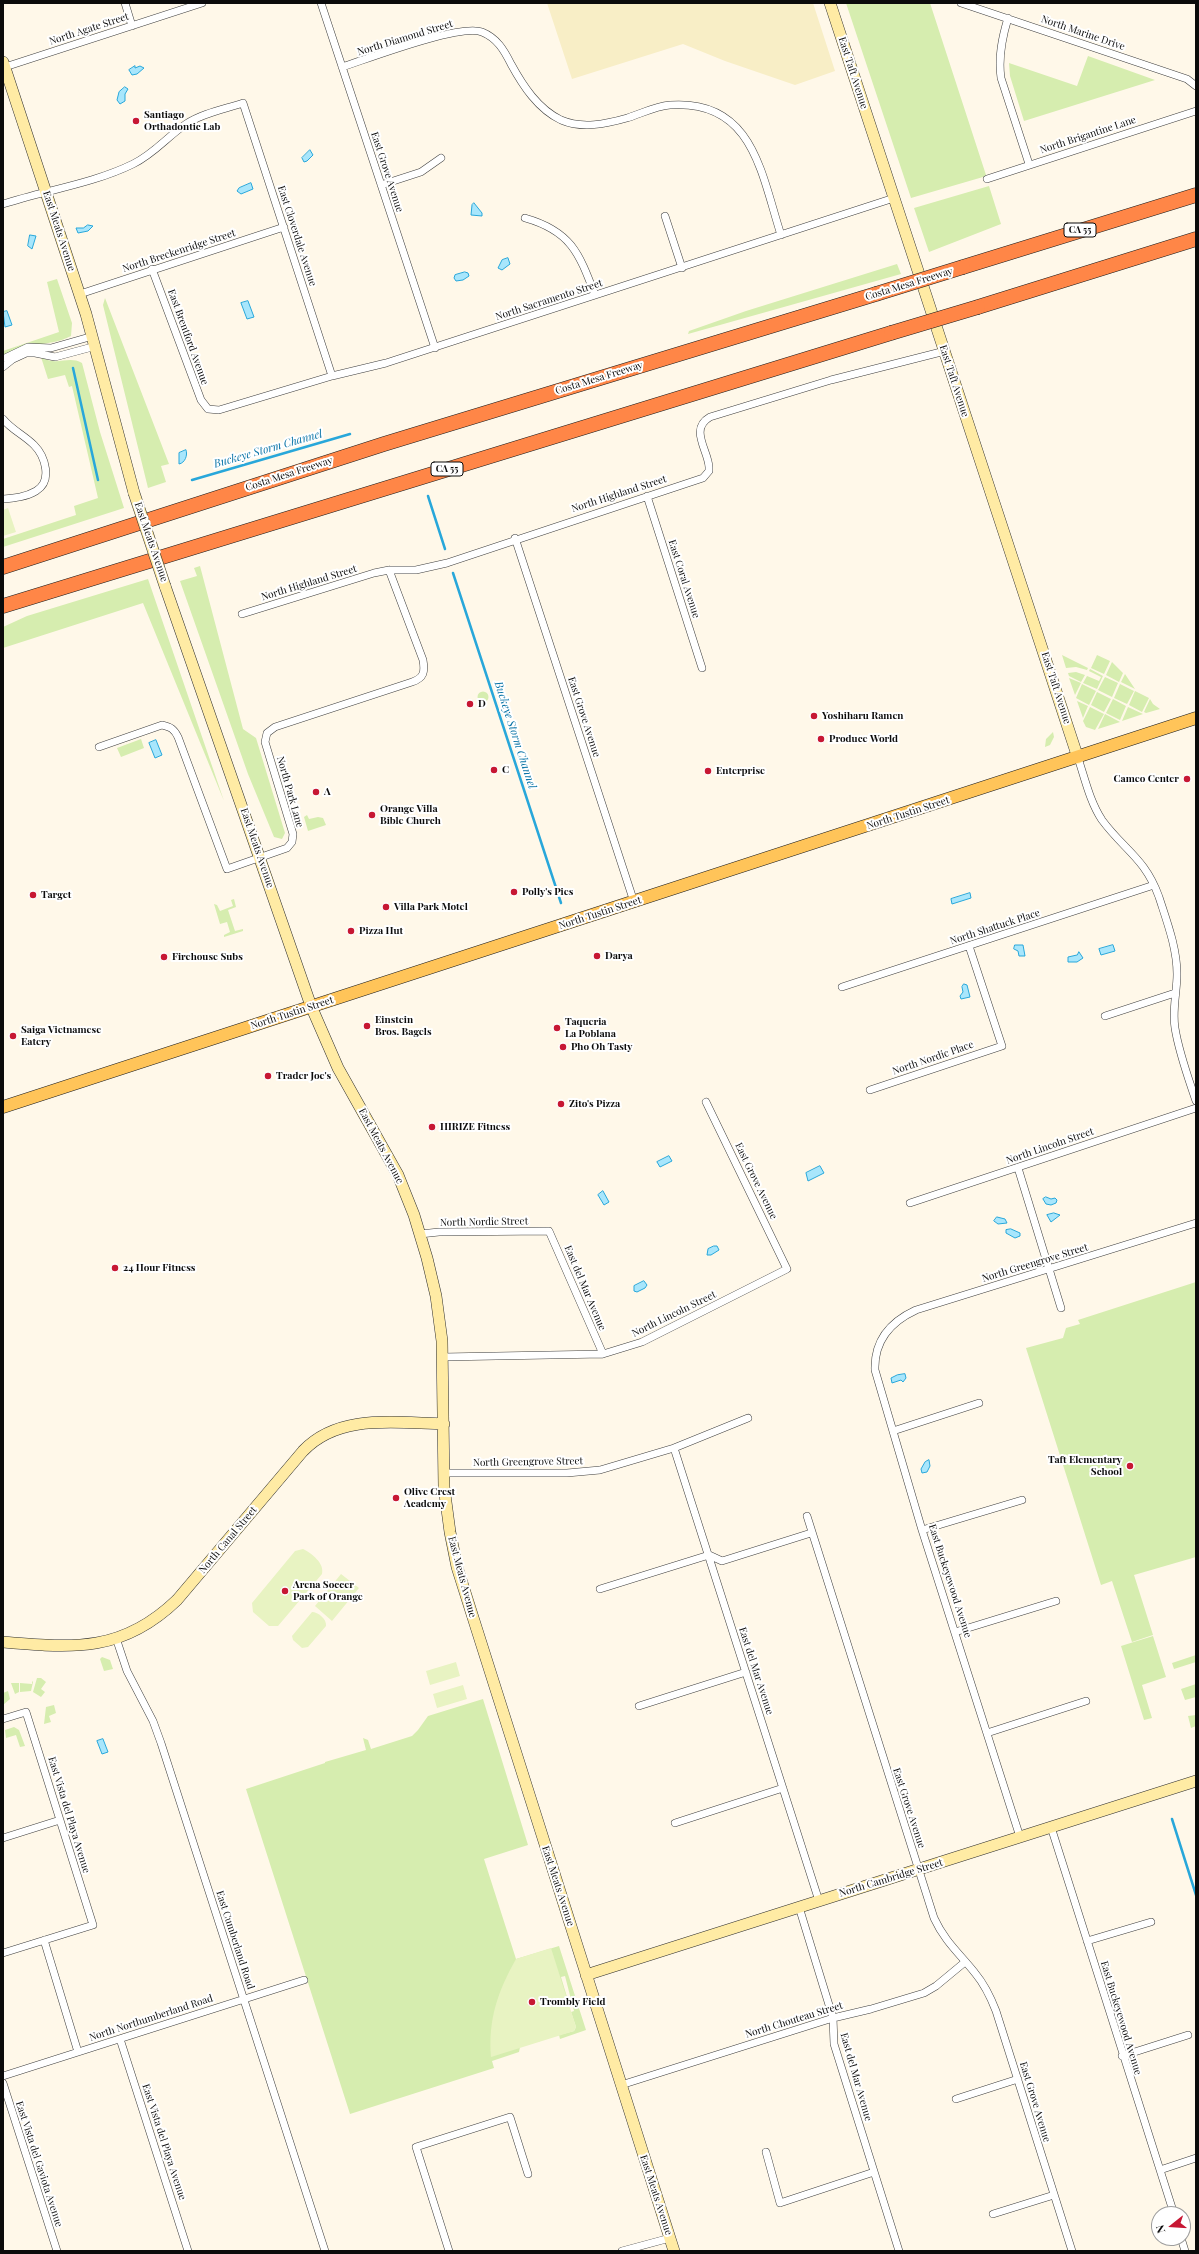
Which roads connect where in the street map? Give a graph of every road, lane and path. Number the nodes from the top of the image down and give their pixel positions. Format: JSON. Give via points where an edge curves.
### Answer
{"nodes":[{"id":1,"x":125,"y":3,"type":"edge"},
{"id":2,"x":202,"y":3,"type":"edge"},
{"id":3,"x":321,"y":3,"type":"edge"},
{"id":4,"x":830,"y":3,"type":"edge"},
{"id":5,"x":961,"y":3,"type":"edge"},
{"id":6,"x":1008,"y":18,"type":"junction"},
{"id":7,"x":132,"y":26,"type":"junction"},
{"id":8,"x":4,"y":64,"type":"edge"},
{"id":9,"x":342,"y":67,"type":"junction"},
{"id":10,"x":7,"y":86,"type":"edge"},
{"id":11,"x":1196,"y":86,"type":"edge"},
{"id":12,"x":1196,"y":111,"type":"edge"},
{"id":13,"x":441,"y":158,"type":"dead end"},
{"id":14,"x":1029,"y":164,"type":"junction"},
{"id":15,"x":986,"y":179,"type":"dead end"},
{"id":16,"x":381,"y":185,"type":"junction"},
{"id":17,"x":1196,"y":186,"type":"edge"},
{"id":18,"x":46,"y":193,"type":"junction"},
{"id":19,"x":1196,"y":195,"type":"edge"},
{"id":20,"x":894,"y":198,"type":"junction"},
{"id":21,"x":3,"y":204,"type":"edge"},
{"id":22,"x":665,"y":216,"type":"dead end"},
{"id":23,"x":525,"y":218,"type":"dead end"},
{"id":24,"x":1116,"y":219,"type":"junction"},
{"id":25,"x":284,"y":227,"type":"junction"},
{"id":26,"x":781,"y":235,"type":"junction"},
{"id":27,"x":1196,"y":239,"type":"edge"},
{"id":28,"x":682,"y":268,"type":"junction"},
{"id":29,"x":152,"y":269,"type":"junction"},
{"id":30,"x":80,"y":294,"type":"junction"},
{"id":31,"x":595,"y":295,"type":"junction"},
{"id":32,"x":94,"y":341,"type":"junction"},
{"id":33,"x":434,"y":348,"type":"junction"},
{"id":34,"x":945,"y":351,"type":"junction"},
{"id":35,"x":3,"y":360,"type":"edge"},
{"id":36,"x":3,"y":367,"type":"edge"},
{"id":37,"x":332,"y":376,"type":"junction"},
{"id":38,"x":208,"y":409,"type":"joint"},
{"id":39,"x":3,"y":419,"type":"edge"},
{"id":40,"x":647,"y":496,"type":"junction"},
{"id":41,"x":3,"y":499,"type":"edge"},
{"id":42,"x":515,"y":538,"type":"junction"},
{"id":43,"x":3,"y":567,"type":"edge"},
{"id":44,"x":389,"y":570,"type":"junction"},
{"id":45,"x":3,"y":606,"type":"edge"},
{"id":46,"x":242,"y":614,"type":"dead end"},
{"id":47,"x":702,"y":668,"type":"dead end"},
{"id":48,"x":1196,"y":718,"type":"edge"},
{"id":49,"x":99,"y":747,"type":"dead end"},
{"id":50,"x":1078,"y":758,"type":"junction"},
{"id":51,"x":261,"y":858,"type":"junction"},
{"id":52,"x":1154,"y":885,"type":"junction"},
{"id":53,"x":634,"y":902,"type":"junction"},
{"id":54,"x":969,"y":946,"type":"junction"},
{"id":55,"x":842,"y":987,"type":"dead end"},
{"id":56,"x":1175,"y":993,"type":"junction"},
{"id":57,"x":311,"y":1006,"type":"junction"},
{"id":58,"x":1105,"y":1016,"type":"dead end"},
{"id":59,"x":870,"y":1090,"type":"dead end"},
{"id":60,"x":1196,"y":1101,"type":"edge"},
{"id":61,"x":706,"y":1102,"type":"dead end"},
{"id":62,"x":3,"y":1107,"type":"edge"},
{"id":63,"x":1196,"y":1108,"type":"edge"},
{"id":64,"x":1018,"y":1168,"type":"junction"},
{"id":65,"x":910,"y":1203,"type":"dead end"},
{"id":66,"x":1196,"y":1223,"type":"edge"},
{"id":67,"x":549,"y":1231,"type":"joint"},
{"id":68,"x":420,"y":1234,"type":"junction"},
{"id":69,"x":787,"y":1269,"type":"joint"},
{"id":70,"x":1049,"y":1270,"type":"junction"},
{"id":71,"x":1061,"y":1308,"type":"dead end"},
{"id":72,"x":886,"y":1332,"type":"joint"},
{"id":73,"x":603,"y":1354,"type":"junction"},
{"id":74,"x":443,"y":1357,"type":"junction"},
{"id":75,"x":979,"y":1403,"type":"dead end"},
{"id":76,"x":748,"y":1418,"type":"dead end"},
{"id":77,"x":444,"y":1424,"type":"junction"},
{"id":78,"x":893,"y":1431,"type":"junction"},
{"id":79,"x":674,"y":1448,"type":"junction"},
{"id":80,"x":444,"y":1473,"type":"junction"},
{"id":81,"x":1022,"y":1500,"type":"dead end"},
{"id":82,"x":807,"y":1516,"type":"dead end"},
{"id":83,"x":922,"y":1530,"type":"junction"},
{"id":84,"x":812,"y":1533,"type":"junction"},
{"id":85,"x":709,"y":1555,"type":"junction"},
{"id":86,"x":600,"y":1590,"type":"dead end"},
{"id":87,"x":1056,"y":1601,"type":"dead end"},
{"id":88,"x":955,"y":1632,"type":"junction"},
{"id":89,"x":116,"y":1638,"type":"junction"},
{"id":90,"x":3,"y":1642,"type":"edge"},
{"id":91,"x":746,"y":1672,"type":"junction"},
{"id":92,"x":1086,"y":1701,"type":"dead end"},
{"id":93,"x":639,"y":1706,"type":"dead end"},
{"id":94,"x":3,"y":1719,"type":"edge"},
{"id":95,"x":987,"y":1733,"type":"junction"},
{"id":96,"x":1196,"y":1781,"type":"edge"},
{"id":97,"x":783,"y":1788,"type":"junction"},
{"id":98,"x":60,"y":1820,"type":"junction"},
{"id":99,"x":675,"y":1823,"type":"dead end"},
{"id":100,"x":1051,"y":1827,"type":"junction"},
{"id":101,"x":1020,"y":1837,"type":"junction"},
{"id":102,"x":3,"y":1838,"type":"edge"},
{"id":103,"x":919,"y":1870,"type":"junction"},
{"id":104,"x":819,"y":1900,"type":"junction"},
{"id":105,"x":798,"y":1907,"type":"junction"},
{"id":106,"x":1151,"y":1922,"type":"dead end"},
{"id":107,"x":44,"y":1940,"type":"junction"},
{"id":108,"x":1087,"y":1942,"type":"junction"},
{"id":109,"x":3,"y":1953,"type":"edge"},
{"id":110,"x":965,"y":1962,"type":"junction"},
{"id":111,"x":586,"y":1975,"type":"junction"},
{"id":112,"x":304,"y":1980,"type":"dead end"},
{"id":113,"x":244,"y":1999,"type":"junction"},
{"id":114,"x":833,"y":2018,"type":"junction"},
{"id":115,"x":1188,"y":2035,"type":"dead end"},
{"id":116,"x":120,"y":2039,"type":"junction"},
{"id":117,"x":78,"y":2052,"type":"junction"},
{"id":118,"x":1122,"y":2056,"type":"junction"},
{"id":119,"x":3,"y":2076,"type":"edge"},
{"id":120,"x":1018,"y":2079,"type":"junction"},
{"id":121,"x":3,"y":2083,"type":"edge"},
{"id":122,"x":621,"y":2085,"type":"junction"},
{"id":123,"x":956,"y":2099,"type":"dead end"},
{"id":124,"x":766,"y":2152,"type":"dead end"},
{"id":125,"x":1196,"y":2158,"type":"edge"},
{"id":126,"x":1160,"y":2170,"type":"junction"},
{"id":127,"x":874,"y":2172,"type":"junction"},
{"id":128,"x":528,"y":2174,"type":"dead end"},
{"id":129,"x":1054,"y":2195,"type":"junction"},
{"id":130,"x":1171,"y":2206,"type":"edge"},
{"id":131,"x":993,"y":2214,"type":"dead end"},
{"id":132,"x":670,"y":2238,"type":"junction"},
{"id":133,"x":57,"y":2251,"type":"edge"},
{"id":134,"x":188,"y":2251,"type":"edge"},
{"id":135,"x":325,"y":2251,"type":"edge"},
{"id":136,"x":449,"y":2251,"type":"edge"},
{"id":137,"x":622,"y":2251,"type":"edge"},
{"id":138,"x":674,"y":2251,"type":"edge"},
{"id":139,"x":899,"y":2251,"type":"edge"},
{"id":140,"x":1072,"y":2251,"type":"edge"}],
"edges":[{"from":1,"to":7,"type":"street"},
{"from":2,"to":7,"type":"street","name":"North Agate Street"},
{"from":3,"to":9,"type":"street","name":"East Grove Avenue"},
{"from":4,"to":20,"type":"street","name":"East Taft Avenue"},
{"from":5,"to":6,"type":"street","name":"North Marine Drive"},
{"from":6,"to":11,"type":"street","name":"North Marine Drive","via":[[1187,79]]},
{"from":6,"to":14,"type":"street","via":[[1002,36],[999,66]]},
{"from":7,"to":8,"type":"street","name":"North Agate Street"},
{"from":8,"to":10,"type":"street","name":"East Meats Avenue"},
{"from":9,"to":16,"type":"street","name":"East Grove Avenue"},
{"from":9,"to":26,"type":"street","name":"North Diamond Street","via":[[452,32],[481,31],[500,44],[523,85],[542,106],[562,120],[588,125],[610,122],[668,105],[691,105],[713,109],[730,120],[744,134],[756,159]]},
{"from":10,"to":18,"type":"street","name":"East Meats Avenue"},
{"from":12,"to":14,"type":"street","name":"North Brigantine Lane"},
{"from":13,"to":16,"type":"street","via":[[421,172]]},
{"from":14,"to":15,"type":"street","name":"North Brigantine Lane"},
{"from":16,"to":33,"type":"street","name":"East Grove Avenue"},
{"from":17,"to":24,"type":"highway"},
{"from":18,"to":21,"type":"street","via":[[29,195]]},
{"from":18,"to":25,"type":"street","name":"East Cloverdale Avenue","via":[[119,170],[149,154],[199,117],[243,103]]},
{"from":18,"to":30,"type":"street","name":"East Meats Avenue"},
{"from":19,"to":24,"type":"highway","name":"Costa Mesa Freeway","number":"CA 55"},
{"from":20,"to":26,"type":"street","name":"North Sacramento Street"},
{"from":20,"to":34,"type":"street","name":"East Taft Avenue"},
{"from":22,"to":28,"type":"street"},
{"from":23,"to":31,"type":"street","via":[[556,230],[569,242],[582,262]]},
{"from":24,"to":43,"type":"highway","name":"Costa Mesa Freeway","number":"CA 55","bridge":true,"via":[[384,444]]},
{"from":25,"to":29,"type":"street","name":"North Breckenridge Street"},
{"from":25,"to":37,"type":"street","name":"East Cloverdale Avenue"},
{"from":26,"to":28,"type":"street","name":"North Sacramento Street"},
{"from":27,"to":45,"type":"highway","number":"CA 55","bridge":true},
{"from":28,"to":31,"type":"street","name":"North Sacramento Street"},
{"from":29,"to":30,"type":"street","name":"North Breckenridge Street"},
{"from":29,"to":38,"type":"street","name":"East Brentford Avenue","via":[[198,394]]},
{"from":30,"to":32,"type":"street","name":"East Meats Avenue"},
{"from":31,"to":33,"type":"street","name":"North Sacramento Street"},
{"from":32,"to":35,"type":"street","via":[[51,348],[28,347],[14,352]]},
{"from":32,"to":36,"type":"street","via":[[55,357],[26,353]]},
{"from":32,"to":51,"type":"street","name":"East Meats Avenue","bridge":true,"via":[[134,493]]},
{"from":33,"to":37,"type":"street","name":"North Sacramento Street","via":[[386,364]]},
{"from":34,"to":40,"type":"street","name":"North Highland Street","via":[[831,380],[710,417],[703,422],[700,429],[709,463],[707,475]]},
{"from":34,"to":50,"type":"street","name":"East Taft Avenue"},
{"from":37,"to":38,"type":"street","name":"North Sacramento Street","via":[[227,408]]},
{"from":39,"to":41,"type":"street","via":[[13,430],[34,445],[43,459],[46,472],[44,481],[37,490],[24,496]]},
{"from":40,"to":42,"type":"street","name":"North Highland Street"},
{"from":40,"to":47,"type":"street","name":"East Coral Avenue"},
{"from":42,"to":44,"type":"street","name":"North Highland Street","via":[[429,568]]},
{"from":42,"to":53,"type":"street","name":"East Grove Avenue"},
{"from":44,"to":46,"type":"street","name":"North Highland Street"},
{"from":44,"to":51,"type":"street","name":"North Park Lane","via":[[422,660],[424,674],[421,678],[275,727],[267,733],[265,742],[292,839],[287,848]]},
{"from":48,"to":50,"type":"main road","name":"North Tustin Street"},
{"from":49,"to":51,"type":"street","name":"North Park Lane","via":[[162,725],[175,730],[227,869]]},
{"from":50,"to":52,"type":"street","via":[[1098,814],[1141,862]]},
{"from":50,"to":53,"type":"main road","name":"North Tustin Street"},
{"from":51,"to":57,"type":"street","name":"East Meats Avenue"},
{"from":52,"to":54,"type":"street","name":"North Shattuck Place"},
{"from":52,"to":56,"type":"street","via":[[1175,954]]},
{"from":53,"to":57,"type":"main road","name":"North Tustin Street"},
{"from":54,"to":55,"type":"street","name":"North Shattuck Place"},
{"from":54,"to":59,"type":"street","name":"North Nordic Place","via":[[1002,1046]]},
{"from":56,"to":58,"type":"street"},
{"from":56,"to":60,"type":"street","via":[[1174,1018],[1177,1037]]},
{"from":57,"to":62,"type":"main road","name":"North Tustin Street"},
{"from":57,"to":68,"type":"street","name":"East Meats Avenue","via":[[338,1068],[398,1175]]},
{"from":61,"to":69,"type":"street","name":"East Grove Avenue"},
{"from":63,"to":64,"type":"street","name":"North Lincoln Street"},
{"from":64,"to":65,"type":"street","name":"North Lincoln Street"},
{"from":64,"to":70,"type":"street"},
{"from":66,"to":70,"type":"street","name":"North Greengrove Street"},
{"from":67,"to":68,"type":"street","name":"North Nordic Street"},
{"from":67,"to":73,"type":"street","name":"East del Mar Avenue"},
{"from":68,"to":74,"type":"street","name":"East Meats Avenue","via":[[436,1296]]},
{"from":69,"to":73,"type":"street","name":"North Lincoln Street","via":[[642,1342]]},
{"from":70,"to":71,"type":"street"},
{"from":70,"to":72,"type":"street","name":"North Greengrove Street","via":[[916,1310],[902,1317]]},
{"from":72,"to":78,"type":"street","name":"East Buckeyewood Avenue","via":[[877,1348],[875,1370]]},
{"from":73,"to":74,"type":"street","name":"North Lincoln Street"},
{"from":74,"to":77,"type":"street","name":"East Meats Avenue"},
{"from":75,"to":78,"type":"street"},
{"from":76,"to":79,"type":"street","name":"North Greengrove Street"},
{"from":77,"to":80,"type":"street","name":"East Meats Avenue"},
{"from":77,"to":89,"type":"street","name":"North Canal Street","via":[[354,1424],[323,1435],[303,1451],[177,1600],[147,1624]]},
{"from":78,"to":83,"type":"street","name":"East Buckeyewood Avenue"},
{"from":79,"to":80,"type":"street","name":"North Greengrove Street","via":[[582,1473]]},
{"from":79,"to":85,"type":"street","name":"East del Mar Avenue"},
{"from":80,"to":111,"type":"street","name":"East Meats Avenue","via":[[450,1532],[462,1586]]},
{"from":81,"to":83,"type":"street"},
{"from":82,"to":84,"type":"street","name":"East Grove Avenue"},
{"from":83,"to":88,"type":"street","name":"East Buckeyewood Avenue"},
{"from":84,"to":85,"type":"street","via":[[722,1561]]},
{"from":84,"to":103,"type":"street","name":"East Grove Avenue"},
{"from":85,"to":86,"type":"street"},
{"from":85,"to":91,"type":"street","name":"East del Mar Avenue"},
{"from":87,"to":88,"type":"street"},
{"from":88,"to":95,"type":"street","name":"East Buckeyewood Avenue"},
{"from":89,"to":90,"type":"street","name":"North Canal Street","via":[[74,1647]]},
{"from":89,"to":113,"type":"street","name":"East Cumberland Road","via":[[127,1671],[153,1721],[161,1743]]},
{"from":91,"to":93,"type":"street"},
{"from":91,"to":97,"type":"street","name":"East del Mar Avenue"},
{"from":92,"to":95,"type":"street"},
{"from":94,"to":98,"type":"street","name":"East Vista del Playa Avenue","via":[[26,1712]]},
{"from":95,"to":101,"type":"street","name":"East Buckeyewood Avenue"},
{"from":96,"to":100,"type":"street","name":"North Cambridge Street"},
{"from":97,"to":99,"type":"street"},
{"from":97,"to":104,"type":"street","name":"East del Mar Avenue"},
{"from":98,"to":102,"type":"street"},
{"from":98,"to":107,"type":"street","name":"East Vista del Playa Avenue","via":[[93,1925]]},
{"from":100,"to":101,"type":"street","name":"North Cambridge Street"},
{"from":100,"to":108,"type":"street","name":"East Buckeyewood Avenue"},
{"from":101,"to":103,"type":"street","name":"North Cambridge Street"},
{"from":103,"to":104,"type":"street","name":"North Cambridge Street"},
{"from":103,"to":110,"type":"street","name":"East Grove Avenue","via":[[941,1932]]},
{"from":104,"to":105,"type":"street","name":"North Cambridge Street"},
{"from":105,"to":111,"type":"street","name":"North Cambridge Street"},
{"from":105,"to":114,"type":"street","name":"East del Mar Avenue"},
{"from":106,"to":108,"type":"street"},
{"from":107,"to":109,"type":"street"},
{"from":107,"to":117,"type":"street"},
{"from":108,"to":118,"type":"street","name":"East Buckeyewood Avenue"},
{"from":110,"to":114,"type":"street","name":"North Chouteau Street","via":[[924,1993]]},
{"from":110,"to":120,"type":"street","name":"East Grove Avenue","via":[[988,1992]]},
{"from":111,"to":122,"type":"street","name":"East Meats Avenue"},
{"from":112,"to":113,"type":"street","name":"North Northumberland Road"},
{"from":113,"to":116,"type":"street","name":"North Northumberland Road"},
{"from":113,"to":135,"type":"street","name":"East Cumberland Road"},
{"from":114,"to":122,"type":"street","name":"North Chouteau Street"},
{"from":114,"to":127,"type":"street","name":"East del Mar Avenue","via":[[834,2044]]},
{"from":115,"to":118,"type":"street"},
{"from":116,"to":117,"type":"street","name":"North Northumberland Road"},
{"from":116,"to":134,"type":"street","name":"East Vista del Playa Avenue"},
{"from":117,"to":119,"type":"street","name":"North Northumberland Road"},
{"from":118,"to":126,"type":"street","name":"East Buckeyewood Avenue"},
{"from":120,"to":123,"type":"street"},
{"from":120,"to":129,"type":"street","name":"East Grove Avenue"},
{"from":121,"to":133,"type":"street","name":"East Vista del Gaviota Avenue"},
{"from":122,"to":132,"type":"street","name":"East Meats Avenue"},
{"from":124,"to":127,"type":"street","via":[[780,2203]]},
{"from":125,"to":126,"type":"street"},
{"from":126,"to":130,"type":"street","name":"East Buckeyewood Avenue"},
{"from":127,"to":139,"type":"street","name":"East del Mar Avenue"},
{"from":128,"to":136,"type":"street","via":[[510,2117],[416,2147]]},
{"from":129,"to":131,"type":"street"},
{"from":129,"to":140,"type":"street","name":"East Grove Avenue"},
{"from":132,"to":137,"type":"street"},
{"from":132,"to":138,"type":"street","name":"East Meats Avenue"}]}
